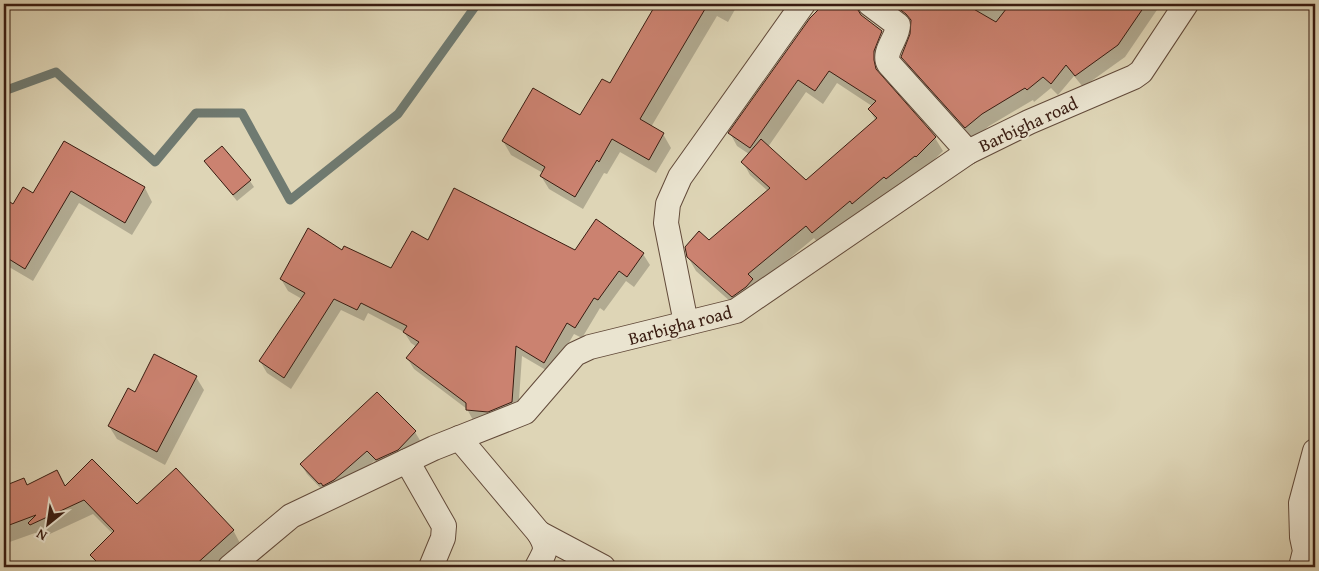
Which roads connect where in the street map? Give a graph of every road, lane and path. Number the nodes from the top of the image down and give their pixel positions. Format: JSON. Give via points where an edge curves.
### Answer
{"nodes":[{"id":1,"x":803,"y":4,"type":"edge"},
{"id":2,"x":870,"y":4,"type":"edge"},
{"id":3,"x":1186,"y":4,"type":"edge"},
{"id":4,"x":968,"y":152,"type":"junction"},
{"id":5,"x":686,"y":323,"type":"junction"},
{"id":6,"x":459,"y":438,"type":"junction"},
{"id":7,"x":1315,"y":451,"type":"edge"},
{"id":8,"x":407,"y":461,"type":"junction"},
{"id":9,"x":538,"y":533,"type":"junction"},
{"id":10,"x":1307,"y":558,"type":"edge"},
{"id":11,"x":230,"y":567,"type":"edge"},
{"id":12,"x":431,"y":567,"type":"edge"},
{"id":13,"x":537,"y":567,"type":"edge"},
{"id":14,"x":603,"y":567,"type":"edge"}],
"edges":[{"from":1,"to":5,"type":"street","via":[[680,177],[668,204],[666,223]]},
{"from":2,"to":4,"type":"street","via":[[898,25],[888,54],[889,64]]},
{"from":3,"to":4,"type":"street","name":"Barbigha road","via":[[1141,72],[1134,77]]},
{"from":4,"to":5,"type":"street","name":"Barbigha road","via":[[736,311]]},
{"from":5,"to":6,"type":"street","name":"Barbigha road","via":[[590,347],[575,354],[526,412]]},
{"from":6,"to":8,"type":"street","name":"Barbigha road"},
{"from":6,"to":9,"type":"street"},
{"from":7,"to":10,"type":"street","via":[[1301,503],[1302,537]]},
{"from":8,"to":11,"type":"street","name":"Barbigha road","via":[[291,516]]},
{"from":8,"to":12,"type":"street","via":[[444,526],[443,538]]},
{"from":9,"to":13,"type":"street","via":[[546,544]]},
{"from":9,"to":14,"type":"street"}]}
